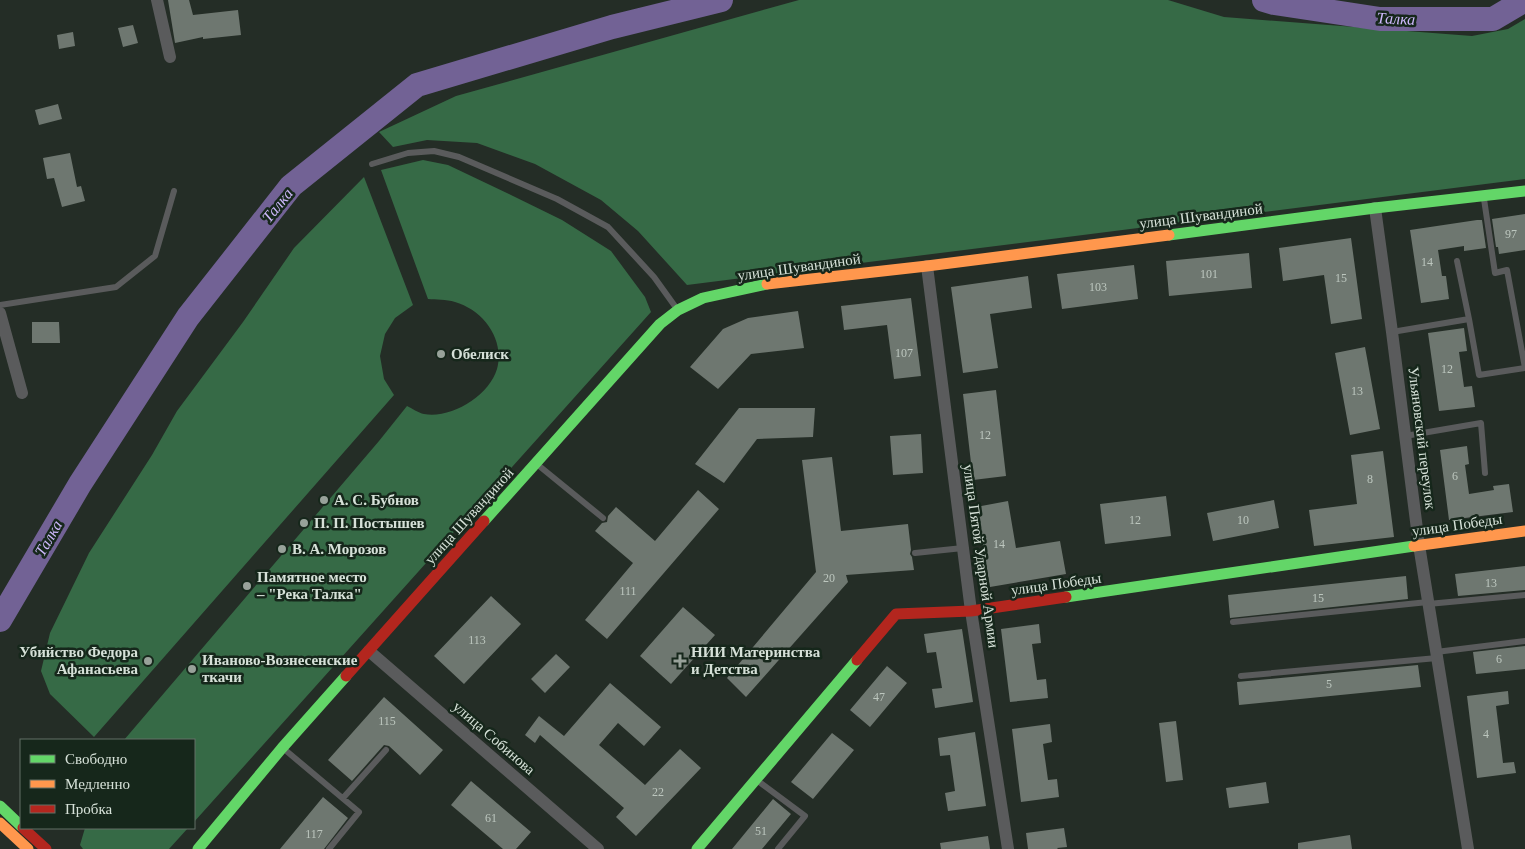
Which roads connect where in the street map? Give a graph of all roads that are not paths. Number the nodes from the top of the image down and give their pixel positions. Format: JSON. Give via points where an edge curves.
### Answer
{"nodes":[{"id":1,"x":157,"y":0,"type":"edge"},
{"id":2,"x":170,"y":57,"type":"dead end"},
{"id":3,"x":372,"y":164,"type":"dead end"},
{"id":4,"x":174,"y":191,"type":"dead end"},
{"id":5,"x":1525,"y":191,"type":"edge"},
{"id":6,"x":1483,"y":198,"type":"junction"},
{"id":7,"x":1375,"y":208,"type":"junction"},
{"id":8,"x":1457,"y":261,"type":"dead end"},
{"id":9,"x":927,"y":266,"type":"junction"},
{"id":10,"x":0,"y":304,"type":"edge"},
{"id":11,"x":678,"y":310,"type":"junction"},
{"id":12,"x":0,"y":313,"type":"edge"},
{"id":13,"x":1469,"y":319,"type":"junction"},
{"id":14,"x":1392,"y":332,"type":"junction"},
{"id":15,"x":22,"y":394,"type":"dead end"},
{"id":16,"x":1405,"y":436,"type":"junction"},
{"id":17,"x":536,"y":464,"type":"junction"},
{"id":18,"x":1485,"y":473,"type":"dead end"},
{"id":19,"x":603,"y":518,"type":"dead end"},
{"id":20,"x":1525,"y":531,"type":"edge"},
{"id":21,"x":1419,"y":545,"type":"junction"},
{"id":22,"x":963,"y":548,"type":"junction"},
{"id":23,"x":915,"y":553,"type":"dead end"},
{"id":24,"x":1525,"y":594,"type":"edge"},
{"id":25,"x":1428,"y":603,"type":"junction"},
{"id":26,"x":971,"y":612,"type":"junction"},
{"id":27,"x":1233,"y":622,"type":"dead end"},
{"id":28,"x":1525,"y":641,"type":"edge"},
{"id":29,"x":369,"y":651,"type":"junction"},
{"id":30,"x":1437,"y":655,"type":"junction"},
{"id":31,"x":1241,"y":676,"type":"dead end"},
{"id":32,"x":282,"y":748,"type":"junction"},
{"id":33,"x":386,"y":750,"type":"dead end"},
{"id":34,"x":756,"y":780,"type":"junction"},
{"id":35,"x":343,"y":798,"type":"junction"},
{"id":36,"x":0,"y":806,"type":"edge"},
{"id":37,"x":0,"y":823,"type":"edge"},
{"id":38,"x":20,"y":825,"type":"edge"},
{"id":39,"x":24,"y":829,"type":"edge"},
{"id":40,"x":204,"y":847,"type":"edge"},
{"id":41,"x":24,"y":848,"type":"edge"},
{"id":42,"x":46,"y":849,"type":"edge"},
{"id":43,"x":329,"y":849,"type":"edge"},
{"id":44,"x":598,"y":849,"type":"edge"},
{"id":45,"x":697,"y":849,"type":"edge"},
{"id":46,"x":778,"y":849,"type":"edge"},
{"id":47,"x":1008,"y":849,"type":"edge"},
{"id":48,"x":1468,"y":849,"type":"edge"}],
"edges":[{"from":1,"to":2,"type":"street"},
{"from":3,"to":11,"type":"lane","via":[[408,152],[434,151],[459,157],[556,199],[608,226],[654,277]]},
{"from":4,"to":10,"type":"lane","via":[[155,256],[116,287]]},
{"from":5,"to":6,"type":"street","name":"улица Шувандиной"},
{"from":6,"to":7,"type":"street","name":"улица Шувандиной"},
{"from":6,"to":13,"type":"lane","via":[[1495,273],[1507,270],[1525,368],[1479,375]]},
{"from":7,"to":9,"type":"street","name":"улица Шувандиной"},
{"from":7,"to":14,"type":"street","name":"Ульяновский переулок"},
{"from":8,"to":13,"type":"lane"},
{"from":9,"to":11,"type":"street","name":"улица Шувандиной","via":[[764,284],[703,298]]},
{"from":9,"to":22,"type":"street","name":"улица Пятой Ударной Армии"},
{"from":11,"to":17,"type":"street","name":"улица Шувандиной","via":[[660,324]]},
{"from":12,"to":15,"type":"street"},
{"from":13,"to":14,"type":"lane"},
{"from":14,"to":16,"type":"street","name":"Ульяновский переулок"},
{"from":16,"to":18,"type":"lane","via":[[1480,422]]},
{"from":16,"to":21,"type":"street","name":"Ульяновский переулок"},
{"from":17,"to":19,"type":"lane"},
{"from":17,"to":29,"type":"street","name":"улица Шувандиной"},
{"from":20,"to":21,"type":"street","name":"улица Победы"},
{"from":21,"to":25,"type":"street","name":"Ульяновский переулок"},
{"from":21,"to":26,"type":"street","name":"улица Победы"},
{"from":22,"to":23,"type":"lane"},
{"from":22,"to":26,"type":"street","name":"улица Пятой Ударной Армии"},
{"from":24,"to":25,"type":"lane"},
{"from":25,"to":27,"type":"lane"},
{"from":25,"to":30,"type":"street","name":"Ульяновский переулок"},
{"from":26,"to":34,"type":"street","name":"улица Победы","via":[[896,614]]},
{"from":26,"to":47,"type":"street","name":"улица Пятой Ударной Армии"},
{"from":28,"to":30,"type":"lane"},
{"from":29,"to":32,"type":"street","name":"улица Шувандиной"},
{"from":29,"to":44,"type":"street","name":"улица Собинова"},
{"from":30,"to":31,"type":"lane"},
{"from":30,"to":48,"type":"street","name":"Ульяновский переулок"},
{"from":32,"to":35,"type":"lane"},
{"from":32,"to":40,"type":"street","name":"улица Шувандиной"},
{"from":33,"to":35,"type":"lane"},
{"from":34,"to":45,"type":"street","name":"улица Победы"},
{"from":34,"to":46,"type":"lane","via":[[805,816]]},
{"from":35,"to":43,"type":"lane","via":[[360,812]]},
{"from":36,"to":38,"type":"street"},
{"from":37,"to":41,"type":"street"},
{"from":39,"to":42,"type":"street"}]}
